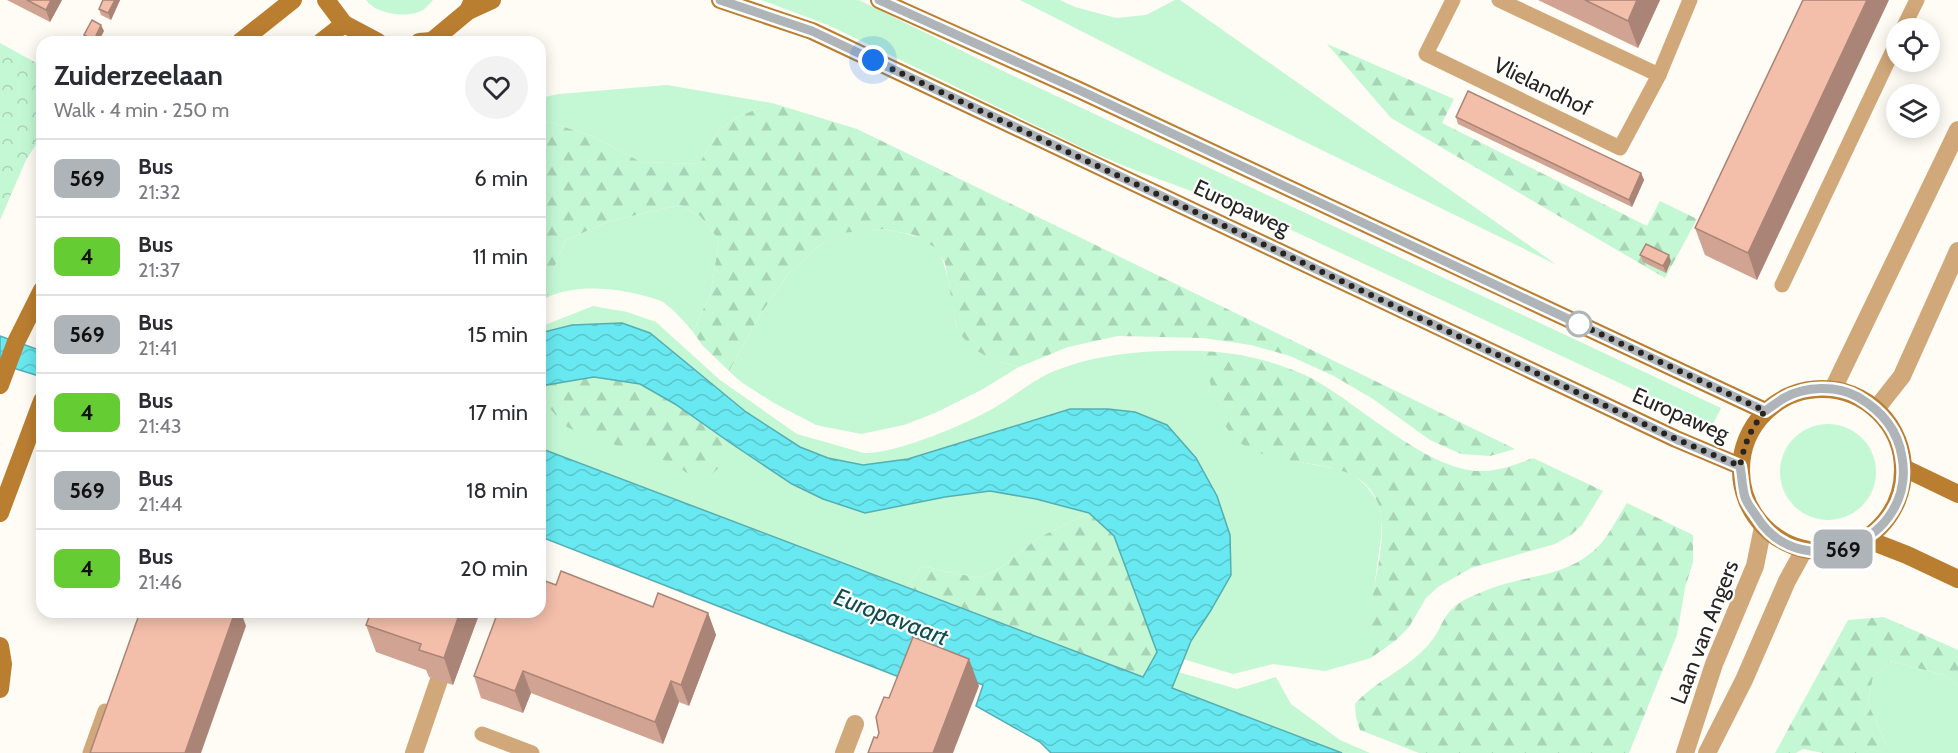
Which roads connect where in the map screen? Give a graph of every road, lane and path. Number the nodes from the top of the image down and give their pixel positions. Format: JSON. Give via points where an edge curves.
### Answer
{"nodes":[{"id":1,"x":293,"y":0,"type":"edge"},
{"id":2,"x":326,"y":0,"type":"edge"},
{"id":3,"x":492,"y":0,"type":"edge"},
{"id":4,"x":720,"y":0,"type":"edge"},
{"id":5,"x":879,"y":0,"type":"edge"},
{"id":6,"x":1453,"y":0,"type":"edge"},
{"id":7,"x":1499,"y":0,"type":"edge"},
{"id":8,"x":1690,"y":0,"type":"edge"},
{"id":9,"x":1917,"y":0,"type":"edge"},
{"id":10,"x":471,"y":6,"type":"edge"},
{"id":11,"x":1908,"y":18,"type":"edge"},
{"id":12,"x":344,"y":24,"type":"junction"},
{"id":13,"x":248,"y":36,"type":"edge"},
{"id":14,"x":329,"y":36,"type":"edge"},
{"id":15,"x":367,"y":36,"type":"edge"},
{"id":16,"x":437,"y":36,"type":"edge"},
{"id":17,"x":1886,"y":65,"type":"edge"},
{"id":18,"x":1659,"y":75,"type":"junction"},
{"id":19,"x":1958,"y":130,"type":"edge"},
{"id":20,"x":1958,"y":251,"type":"edge"},
{"id":21,"x":1782,"y":285,"type":"dead end"},
{"id":22,"x":36,"y":302,"type":"edge"},
{"id":23,"x":0,"y":385,"type":"edge"},
{"id":24,"x":1833,"y":389,"type":"junction"},
{"id":25,"x":1876,"y":409,"type":"junction"},
{"id":26,"x":1765,"y":411,"type":"junction"},
{"id":27,"x":36,"y":417,"type":"edge"},
{"id":28,"x":1740,"y":466,"type":"junction"},
{"id":29,"x":1904,"y":468,"type":"junction"},
{"id":30,"x":1958,"y":494,"type":"edge"},
{"id":31,"x":0,"y":513,"type":"edge"},
{"id":32,"x":1763,"y":527,"type":"junction"},
{"id":33,"x":1866,"y":539,"type":"junction"},
{"id":34,"x":1804,"y":550,"type":"junction"},
{"id":35,"x":1958,"y":579,"type":"edge"},
{"id":36,"x":0,"y":646,"type":"edge"},
{"id":37,"x":439,"y":680,"type":"edge"},
{"id":38,"x":0,"y":689,"type":"edge"},
{"id":39,"x":109,"y":699,"type":"edge"},
{"id":40,"x":855,"y":724,"type":"dead end"},
{"id":41,"x":482,"y":734,"type":"dead end"},
{"id":42,"x":90,"y":753,"type":"edge"},
{"id":43,"x":414,"y":753,"type":"edge"},
{"id":44,"x":532,"y":753,"type":"edge"},
{"id":45,"x":844,"y":753,"type":"edge"},
{"id":46,"x":1685,"y":753,"type":"edge"},
{"id":47,"x":1707,"y":753,"type":"edge"}],
"edges":[{"from":1,"to":13,"type":"main road"},
{"from":2,"to":12,"type":"main road"},
{"from":3,"to":10,"type":"main road"},
{"from":4,"to":28,"type":"main road","name":"Europaweg","via":[[812,31]]},
{"from":5,"to":26,"type":"main road","name":"Europaweg"},
{"from":6,"to":18,"type":"lane","name":"Vlielandhof","via":[[1426,54],[1620,148]]},
{"from":7,"to":18,"type":"lane"},
{"from":8,"to":18,"type":"lane","name":"Vlielandhof"},
{"from":9,"to":11,"type":"lane"},
{"from":10,"to":16,"type":"main road"},
{"from":12,"to":14,"type":"main road"},
{"from":12,"to":15,"type":"main road"},
{"from":17,"to":21,"type":"lane"},
{"from":19,"to":24,"type":"street"},
{"from":20,"to":25,"type":"street","via":[[1902,375]]},
{"from":22,"to":23,"type":"main road"},
{"from":24,"to":25,"type":"main road","via":[[1856,396]]},
{"from":24,"to":26,"type":"main road","via":[[1809,389],[1785,397]]},
{"from":25,"to":29,"type":"main road","via":[[1896,436]]},
{"from":26,"to":28,"type":"main road","via":[[1752,427]]},
{"from":27,"to":31,"type":"main road"},
{"from":28,"to":32,"type":"main road","via":[[1746,499]]},
{"from":29,"to":30,"type":"main road"},
{"from":29,"to":33,"type":"main road","via":[[1895,509]]},
{"from":32,"to":34,"type":"main road","via":[[1782,542]]},
{"from":32,"to":46,"type":"street","name":"Laan van Angers","via":[[1755,566],[1714,664]]},
{"from":33,"to":34,"type":"main road","via":[[1826,552]]},
{"from":33,"to":35,"type":"main road"},
{"from":34,"to":47,"type":"street"},
{"from":36,"to":38,"type":"main road"},
{"from":37,"to":43,"type":"street"},
{"from":39,"to":42,"type":"lane"},
{"from":40,"to":45,"type":"street"},
{"from":41,"to":44,"type":"lane"}]}
